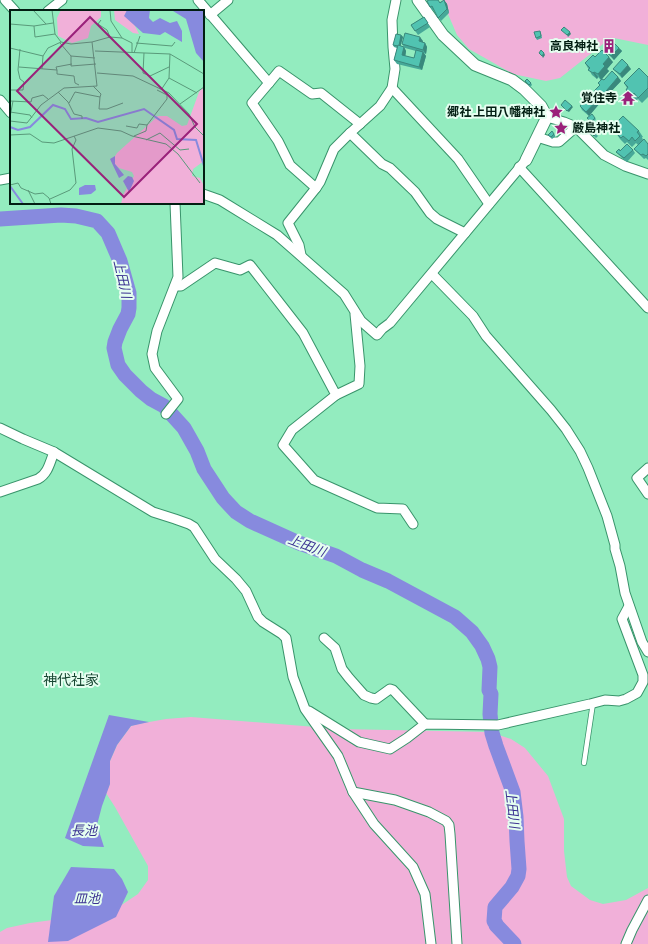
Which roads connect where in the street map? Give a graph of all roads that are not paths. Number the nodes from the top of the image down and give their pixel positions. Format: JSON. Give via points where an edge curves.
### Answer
{"nodes":[{"id":1,"x":4,"y":0,"type":"edge"},
{"id":2,"x":62,"y":0,"type":"edge"},
{"id":3,"x":198,"y":0,"type":"edge"},
{"id":4,"x":228,"y":0,"type":"edge"},
{"id":5,"x":396,"y":0,"type":"edge"},
{"id":6,"x":418,"y":0,"type":"edge"},
{"id":7,"x":14,"y":10,"type":"edge"},
{"id":8,"x":49,"y":10,"type":"edge"},
{"id":9,"x":210,"y":15,"type":"junction"},
{"id":10,"x":269,"y":83,"type":"junction"},
{"id":11,"x":392,"y":88,"type":"junction"},
{"id":12,"x":0,"y":100,"type":"edge"},
{"id":13,"x":10,"y":112,"type":"edge"},
{"id":14,"x":547,"y":117,"type":"junction"},
{"id":15,"x":360,"y":124,"type":"junction"},
{"id":16,"x":576,"y":127,"type":"junction"},
{"id":17,"x":350,"y":133,"type":"junction"},
{"id":18,"x":537,"y":137,"type":"junction"},
{"id":19,"x":523,"y":164,"type":"junction"},
{"id":20,"x":648,"y":174,"type":"edge"},
{"id":21,"x":10,"y":178,"type":"edge"},
{"id":22,"x":0,"y":180,"type":"edge"},
{"id":23,"x":316,"y":188,"type":"junction"},
{"id":24,"x":204,"y":194,"type":"edge"},
{"id":25,"x":175,"y":204,"type":"edge"},
{"id":26,"x":489,"y":204,"type":"junction"},
{"id":27,"x":465,"y":233,"type":"junction"},
{"id":28,"x":301,"y":255,"type":"junction"},
{"id":29,"x":432,"y":274,"type":"junction"},
{"id":30,"x":175,"y":286,"type":"junction"},
{"id":31,"x":648,"y":308,"type":"edge"},
{"id":32,"x":355,"y":312,"type":"junction"},
{"id":33,"x":336,"y":395,"type":"junction"},
{"id":34,"x":166,"y":414,"type":"dead end"},
{"id":35,"x":0,"y":428,"type":"edge"},
{"id":36,"x":54,"y":452,"type":"junction"},
{"id":37,"x":648,"y":468,"type":"edge"},
{"id":38,"x":0,"y":492,"type":"edge"},
{"id":39,"x":648,"y":494,"type":"edge"},
{"id":40,"x":413,"y":524,"type":"dead end"},
{"id":41,"x":629,"y":606,"type":"junction"},
{"id":42,"x":643,"y":631,"type":"edge"},
{"id":43,"x":324,"y":638,"type":"dead end"},
{"id":44,"x":648,"y":652,"type":"edge"},
{"id":45,"x":593,"y":703,"type":"junction"},
{"id":46,"x":305,"y":709,"type":"junction"},
{"id":47,"x":424,"y":724,"type":"junction"},
{"id":48,"x":584,"y":763,"type":"dead end"},
{"id":49,"x":353,"y":792,"type":"junction"},
{"id":50,"x":648,"y":900,"type":"edge"},
{"id":51,"x":430,"y":944,"type":"edge"},
{"id":52,"x":457,"y":944,"type":"edge"},
{"id":53,"x":626,"y":944,"type":"edge"}],
"edges":[{"from":1,"to":7,"type":"street"},
{"from":2,"to":8,"type":"street"},
{"from":3,"to":9,"type":"street"},
{"from":4,"to":9,"type":"street"},
{"from":5,"to":11,"type":"street","via":[[392,20],[395,69]]},
{"from":6,"to":14,"type":"street","via":[[443,35],[475,65],[512,80],[541,106]]},
{"from":9,"to":10,"type":"street"},
{"from":10,"to":15,"type":"street","via":[[279,71],[312,94],[321,93]]},
{"from":10,"to":23,"type":"street","via":[[252,104],[278,141],[290,165]]},
{"from":11,"to":15,"type":"street","via":[[380,106]]},
{"from":11,"to":26,"type":"street","via":[[458,159]]},
{"from":12,"to":13,"type":"street"},
{"from":14,"to":16,"type":"street"},
{"from":14,"to":18,"type":"street"},
{"from":15,"to":17,"type":"street"},
{"from":16,"to":18,"type":"street","via":[[559,142]]},
{"from":16,"to":20,"type":"street","via":[[604,155]]},
{"from":17,"to":23,"type":"street","via":[[334,149]]},
{"from":17,"to":27,"type":"street","via":[[416,192],[430,213]]},
{"from":18,"to":19,"type":"street"},
{"from":19,"to":26,"type":"street"},
{"from":19,"to":31,"type":"street"},
{"from":21,"to":22,"type":"street"},
{"from":23,"to":28,"type":"street","via":[[288,223]]},
{"from":24,"to":28,"type":"street","via":[[220,200],[277,235]]},
{"from":25,"to":30,"type":"street","via":[[178,277]]},
{"from":26,"to":27,"type":"street"},
{"from":27,"to":29,"type":"street"},
{"from":28,"to":32,"type":"street","via":[[344,294]]},
{"from":29,"to":32,"type":"street","via":[[377,335],[361,322]]},
{"from":29,"to":41,"type":"street","via":[[473,316],[486,336],[566,428],[580,451],[607,516]]},
{"from":30,"to":33,"type":"street","via":[[181,286],[215,263],[240,270],[250,265],[303,333]]},
{"from":30,"to":34,"type":"street","via":[[156,331],[152,354],[155,368],[178,399]]},
{"from":32,"to":33,"type":"street","via":[[359,384]]},
{"from":33,"to":40,"type":"street","via":[[292,430],[283,445],[314,480],[377,508],[403,509]]},
{"from":35,"to":36,"type":"street"},
{"from":36,"to":38,"type":"street","via":[[43,477]]},
{"from":36,"to":46,"type":"street","via":[[153,512],[194,527],[215,559],[246,591],[258,617],[286,638],[293,677]]},
{"from":37,"to":39,"type":"street","via":[[637,478]]},
{"from":41,"to":42,"type":"street"},
{"from":41,"to":45,"type":"street","via":[[622,619],[643,682],[637,693],[626,699]]},
{"from":42,"to":44,"type":"street","via":[[642,642]]},
{"from":43,"to":47,"type":"street","via":[[335,648],[342,670],[364,695],[376,699],[393,690]]},
{"from":45,"to":47,"type":"street","via":[[498,725]]},
{"from":45,"to":48,"type":"lane"},
{"from":46,"to":47,"type":"street","via":[[359,742],[390,749]]},
{"from":46,"to":49,"type":"street","via":[[338,756]]},
{"from":49,"to":51,"type":"street","via":[[374,824],[413,868],[425,894]]},
{"from":49,"to":52,"type":"street","via":[[395,800],[430,812],[449,825]]},
{"from":50,"to":53,"type":"street"}]}
